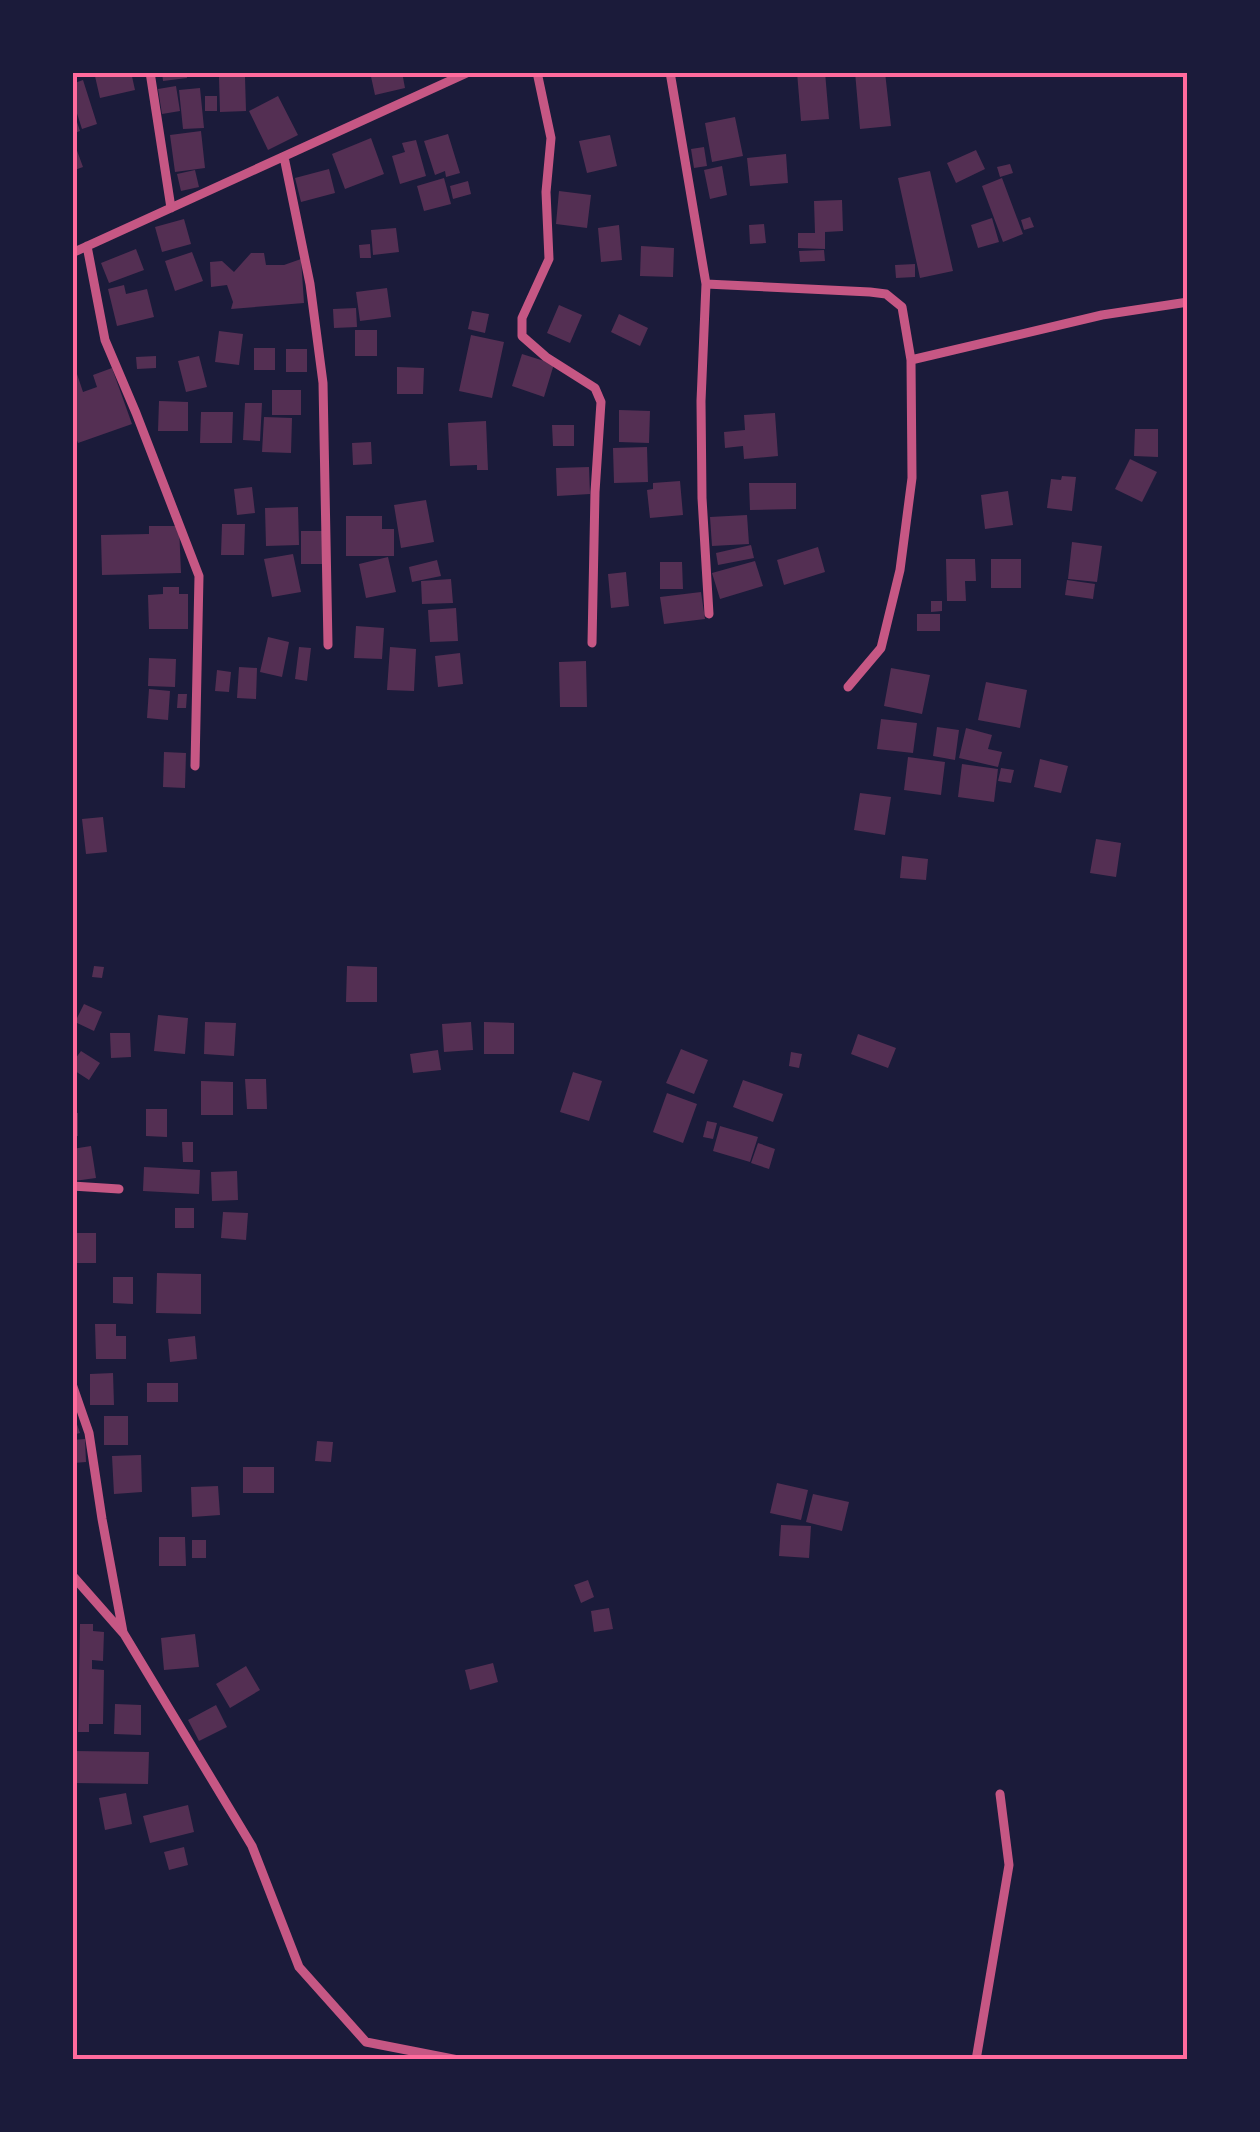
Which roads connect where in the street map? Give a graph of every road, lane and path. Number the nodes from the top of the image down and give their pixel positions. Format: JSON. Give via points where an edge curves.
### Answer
{"nodes":[{"id":1,"x":150,"y":72,"type":"edge"},
{"id":2,"x":469,"y":72,"type":"edge"},
{"id":3,"x":536,"y":72,"type":"edge"},
{"id":4,"x":670,"y":72,"type":"edge"},
{"id":5,"x":284,"y":156,"type":"junction"},
{"id":6,"x":171,"y":208,"type":"junction"},
{"id":7,"x":87,"y":246,"type":"junction"},
{"id":8,"x":72,"y":253,"type":"edge"},
{"id":9,"x":706,"y":284,"type":"junction"},
{"id":10,"x":1188,"y":302,"type":"edge"},
{"id":11,"x":911,"y":360,"type":"junction"},
{"id":12,"x":709,"y":614,"type":"dead end"},
{"id":13,"x":592,"y":643,"type":"dead end"},
{"id":14,"x":328,"y":645,"type":"dead end"},
{"id":15,"x":848,"y":686,"type":"dead end"},
{"id":16,"x":195,"y":766,"type":"dead end"},
{"id":17,"x":72,"y":1186,"type":"edge"},
{"id":18,"x":118,"y":1189,"type":"dead end"},
{"id":19,"x":72,"y":1384,"type":"edge"},
{"id":20,"x":72,"y":1576,"type":"edge"},
{"id":21,"x":124,"y":1634,"type":"junction"},
{"id":22,"x":1000,"y":1794,"type":"dead end"},
{"id":23,"x":458,"y":2060,"type":"edge"},
{"id":24,"x":976,"y":2060,"type":"edge"}],
"edges":[{"from":1,"to":6,"type":"street"},
{"from":2,"to":5,"type":"street"},
{"from":3,"to":13,"type":"street","via":[[551,138],[549,259],[522,318],[522,336],[595,388],[601,402]]},
{"from":4,"to":9,"type":"street"},
{"from":5,"to":6,"type":"street"},
{"from":5,"to":14,"type":"street","via":[[324,383]]},
{"from":6,"to":7,"type":"street"},
{"from":7,"to":8,"type":"street"},
{"from":7,"to":16,"type":"street","via":[[105,340],[199,576]]},
{"from":9,"to":11,"type":"street","via":[[886,294],[902,307]]},
{"from":9,"to":12,"type":"street","via":[[701,401]]},
{"from":10,"to":11,"type":"street","via":[[1102,314]]},
{"from":11,"to":15,"type":"street","via":[[912,478],[900,570],[881,648]]},
{"from":17,"to":18,"type":"street"},
{"from":19,"to":21,"type":"street","via":[[89,1433]]},
{"from":20,"to":21,"type":"street"},
{"from":21,"to":23,"type":"street","via":[[252,1846],[299,1967],[366,2042]]},
{"from":22,"to":24,"type":"street","via":[[1008,1865]]}]}
